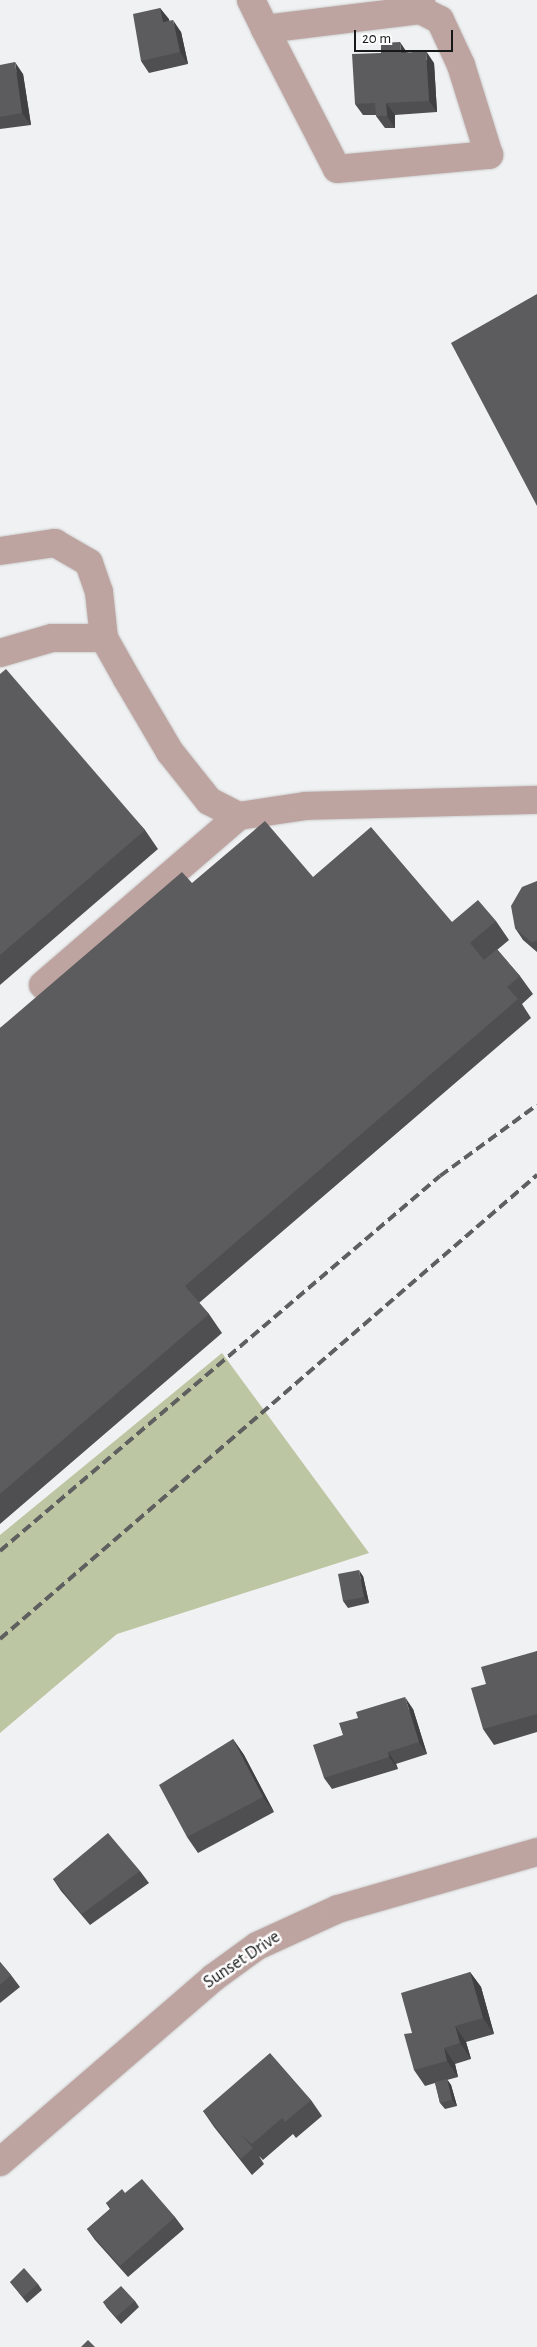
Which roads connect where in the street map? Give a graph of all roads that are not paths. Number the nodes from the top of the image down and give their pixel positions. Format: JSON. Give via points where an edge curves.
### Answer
{"nodes":[{"id":1,"x":251,"y":0,"type":"edge"},
{"id":2,"x":420,"y":5,"type":"edge"},
{"id":3,"x":265,"y":29,"type":"junction"},
{"id":4,"x":0,"y":551,"type":"edge"},
{"id":5,"x":104,"y":638,"type":"junction"},
{"id":6,"x":0,"y":653,"type":"edge"},
{"id":7,"x":537,"y":800,"type":"edge"},
{"id":8,"x":239,"y":816,"type":"junction"},
{"id":9,"x":43,"y":985,"type":"dead end"},
{"id":10,"x":537,"y":1852,"type":"edge"},
{"id":11,"x":0,"y":2162,"type":"edge"}],
"edges":[{"from":1,"to":3,"type":"street"},
{"from":2,"to":3,"type":"street"},
{"from":2,"to":3,"type":"street","via":[[440,20],[461,65],[489,155],[337,169]]},
{"from":4,"to":5,"type":"street","via":[[55,543],[89,563],[99,592]]},
{"from":5,"to":6,"type":"street","via":[[52,638]]},
{"from":5,"to":8,"type":"street","via":[[170,752],[209,801]]},
{"from":7,"to":8,"type":"street","via":[[306,806]]},
{"from":8,"to":9,"type":"street"},
{"from":10,"to":11,"type":"street","name":"Sunset Drive","via":[[338,1909],[257,1946],[213,1978]]}]}
